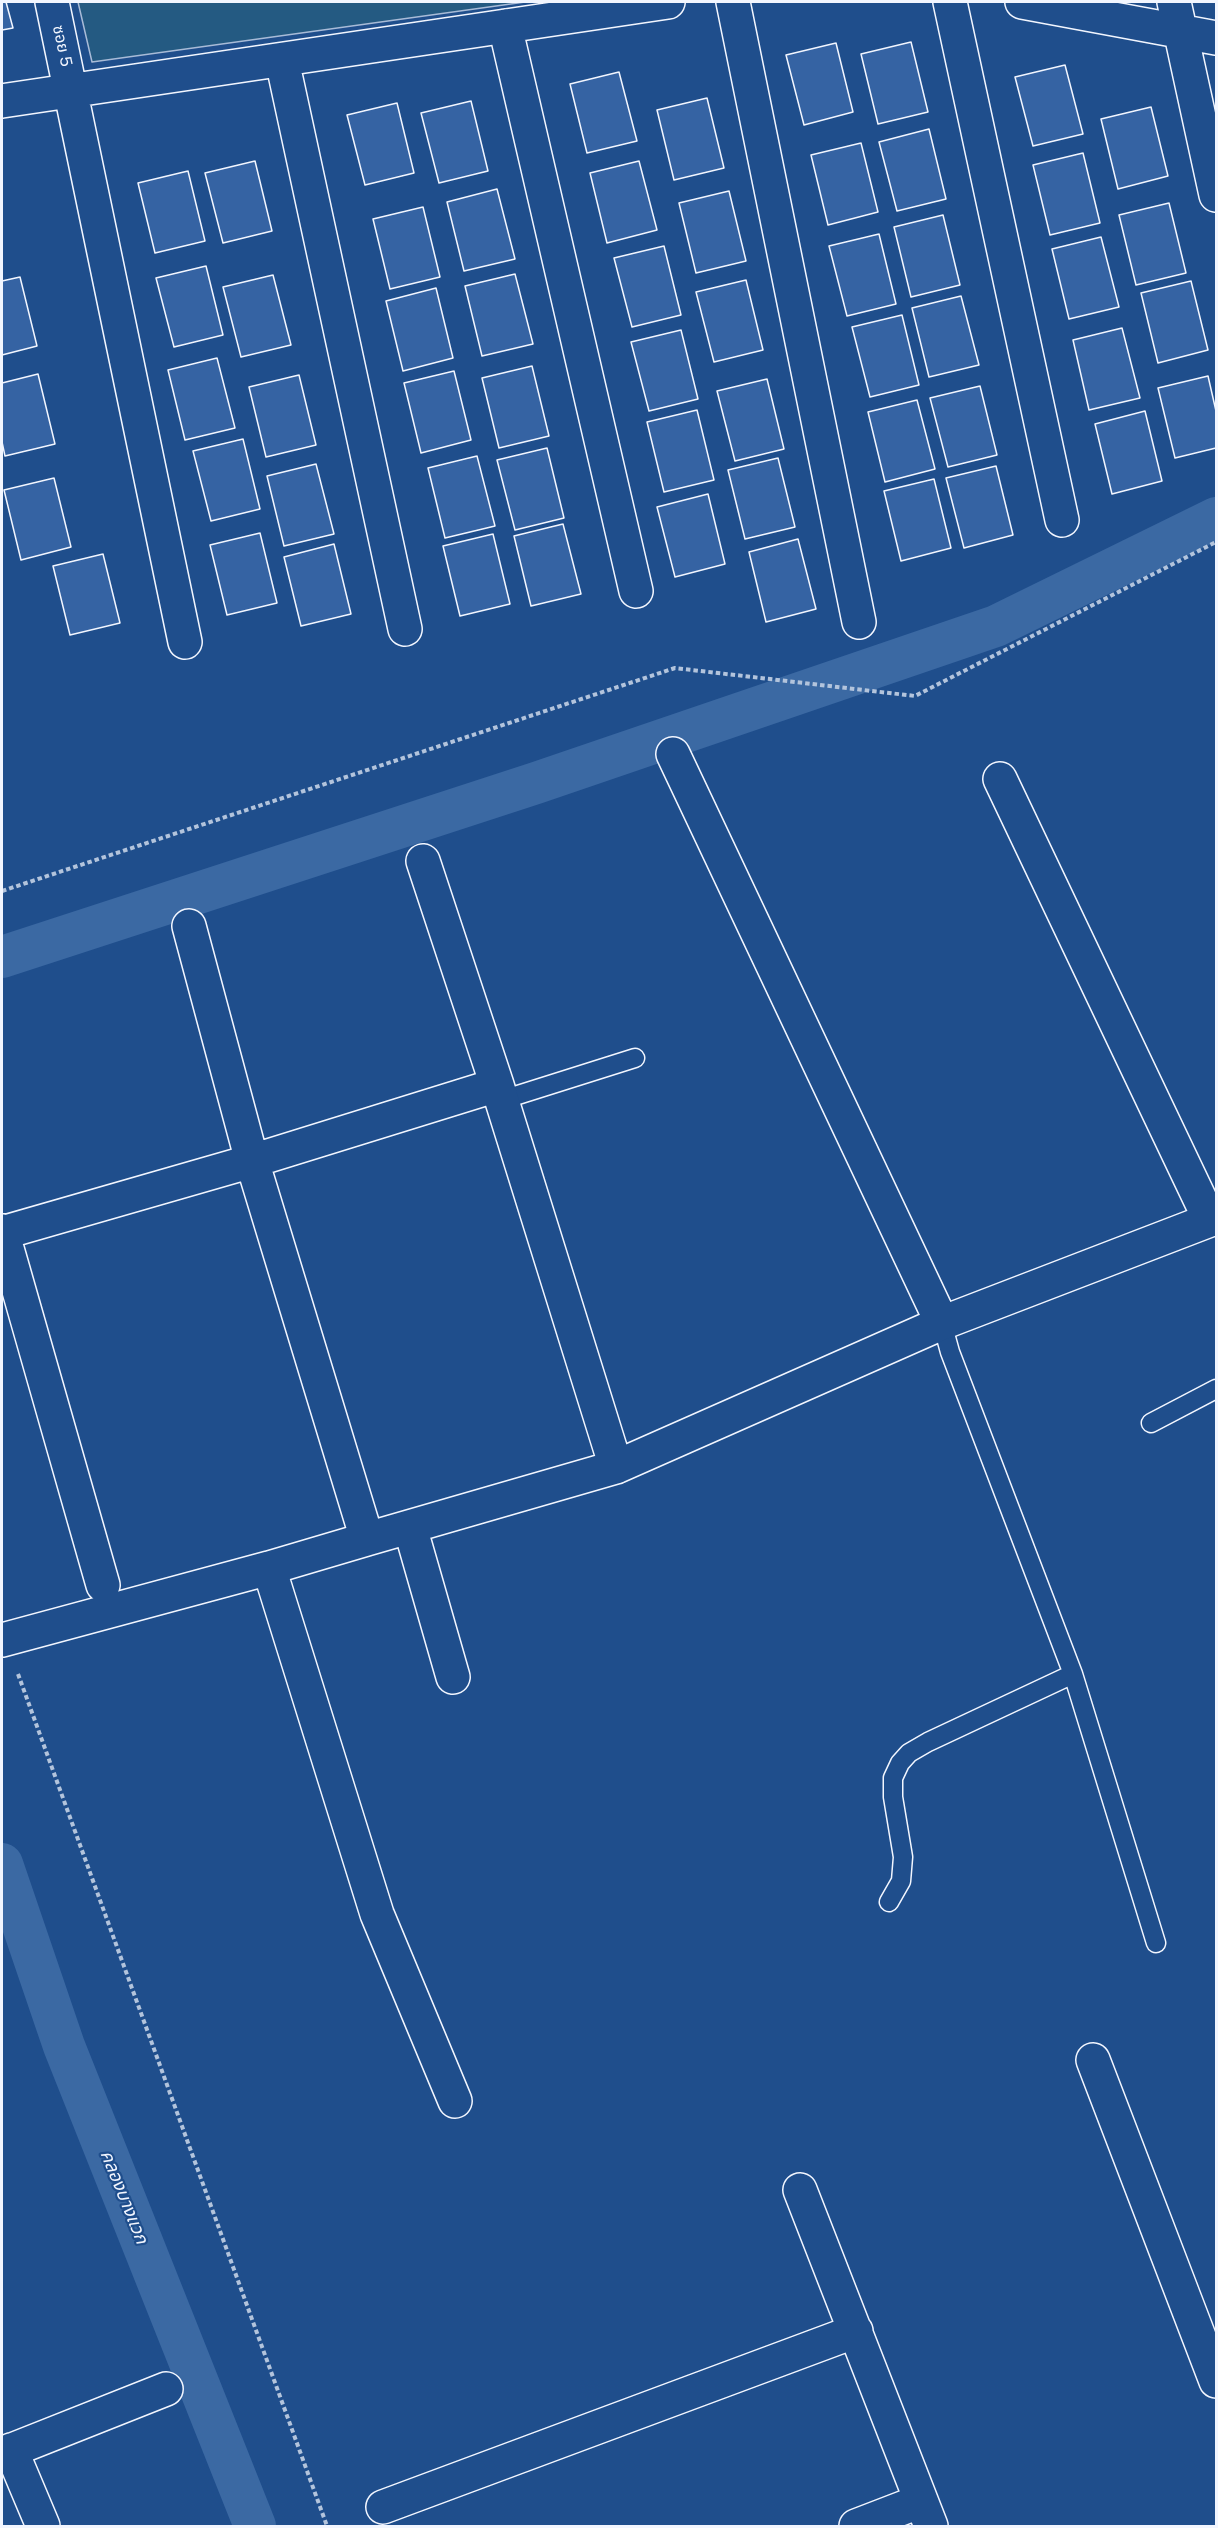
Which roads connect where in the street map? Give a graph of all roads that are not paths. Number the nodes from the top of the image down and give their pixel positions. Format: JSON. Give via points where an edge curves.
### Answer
{"nodes":[{"id":1,"x":52,"y":2,"type":"edge"},
{"id":2,"x":668,"y":2,"type":"edge"},
{"id":3,"x":733,"y":2,"type":"edge"},
{"id":4,"x":950,"y":2,"type":"edge"},
{"id":5,"x":1022,"y":2,"type":"edge"},
{"id":6,"x":1174,"y":2,"type":"edge"},
{"id":7,"x":505,"y":26,"type":"junction"},
{"id":8,"x":1181,"y":33,"type":"junction"},
{"id":9,"x":1216,"y":38,"type":"edge"},
{"id":10,"x":282,"y":60,"type":"junction"},
{"id":11,"x":71,"y":91,"type":"junction"},
{"id":12,"x":2,"y":101,"type":"edge"},
{"id":13,"x":1216,"y":195,"type":"edge"},
{"id":14,"x":1062,"y":520,"type":"dead end"},
{"id":15,"x":636,"y":591,"type":"dead end"},
{"id":16,"x":860,"y":622,"type":"dead end"},
{"id":17,"x":405,"y":629,"type":"dead end"},
{"id":18,"x":185,"y":642,"type":"dead end"},
{"id":19,"x":673,"y":754,"type":"dead end"},
{"id":20,"x":1000,"y":778,"type":"dead end"},
{"id":21,"x":423,"y":861,"type":"dead end"},
{"id":22,"x":189,"y":926,"type":"dead end"},
{"id":23,"x":635,"y":1058,"type":"dead end"},
{"id":24,"x":499,"y":1092,"type":"junction"},
{"id":25,"x":252,"y":1161,"type":"junction"},
{"id":26,"x":1213,"y":1219,"type":"edge"},
{"id":27,"x":2,"y":1232,"type":"edge"},
{"id":28,"x":942,"y":1323,"type":"junction"},
{"id":29,"x":1216,"y":1389,"type":"edge"},
{"id":30,"x":1151,"y":1423,"type":"dead end"},
{"id":31,"x":616,"y":1467,"type":"junction"},
{"id":32,"x":410,"y":1527,"type":"junction"},
{"id":33,"x":367,"y":1539,"type":"junction"},
{"id":34,"x":269,"y":1568,"type":"junction"},
{"id":35,"x":103,"y":1585,"type":"dead end"},
{"id":36,"x":3,"y":1639,"type":"edge"},
{"id":37,"x":1073,"y":1674,"type":"junction"},
{"id":38,"x":453,"y":1677,"type":"dead end"},
{"id":39,"x":889,"y":1902,"type":"dead end"},
{"id":40,"x":1156,"y":1943,"type":"dead end"},
{"id":41,"x":1093,"y":2060,"type":"dead end"},
{"id":42,"x":455,"y":2101,"type":"dead end"},
{"id":43,"x":800,"y":2190,"type":"dead end"},
{"id":44,"x":856,"y":2331,"type":"junction"},
{"id":45,"x":1216,"y":2382,"type":"edge"},
{"id":46,"x":166,"y":2389,"type":"dead end"},
{"id":47,"x":6,"y":2452,"type":"edge"},
{"id":48,"x":384,"y":2507,"type":"dead end"},
{"id":49,"x":926,"y":2514,"type":"edge"},
{"id":50,"x":43,"y":2526,"type":"edge"},
{"id":51,"x":856,"y":2526,"type":"edge"}],
"edges":[{"from":1,"to":11,"type":"street","name":"ซอย 5"},
{"from":2,"to":7,"type":"street"},
{"from":3,"to":16,"type":"street"},
{"from":4,"to":14,"type":"street"},
{"from":5,"to":8,"type":"street"},
{"from":6,"to":8,"type":"street"},
{"from":7,"to":10,"type":"street"},
{"from":7,"to":15,"type":"street"},
{"from":8,"to":9,"type":"street"},
{"from":8,"to":13,"type":"street"},
{"from":10,"to":11,"type":"street"},
{"from":10,"to":17,"type":"street"},
{"from":11,"to":12,"type":"street"},
{"from":11,"to":18,"type":"street","name":"ซอย 5"},
{"from":19,"to":28,"type":"street"},
{"from":20,"to":26,"type":"street"},
{"from":21,"to":24,"type":"street"},
{"from":22,"to":25,"type":"street"},
{"from":23,"to":24,"type":"lane"},
{"from":24,"to":25,"type":"street"},
{"from":24,"to":31,"type":"street"},
{"from":25,"to":27,"type":"street"},
{"from":25,"to":33,"type":"street"},
{"from":26,"to":28,"type":"street"},
{"from":27,"to":35,"type":"street"},
{"from":28,"to":31,"type":"street"},
{"from":28,"to":37,"type":"lane"},
{"from":29,"to":30,"type":"lane"},
{"from":31,"to":32,"type":"street"},
{"from":32,"to":33,"type":"street"},
{"from":32,"to":38,"type":"street"},
{"from":33,"to":34,"type":"street"},
{"from":34,"to":36,"type":"street"},
{"from":34,"to":42,"type":"street","via":[[377,1914]]},
{"from":37,"to":39,"type":"lane","via":[[928,1742],[900,1763],[893,1778],[893,1797],[903,1857],[901,1881]]},
{"from":37,"to":40,"type":"lane"},
{"from":41,"to":45,"type":"street"},
{"from":43,"to":44,"type":"street"},
{"from":44,"to":48,"type":"street"},
{"from":44,"to":49,"type":"street"},
{"from":46,"to":47,"type":"street"},
{"from":47,"to":50,"type":"street"},
{"from":49,"to":51,"type":"street"}]}
